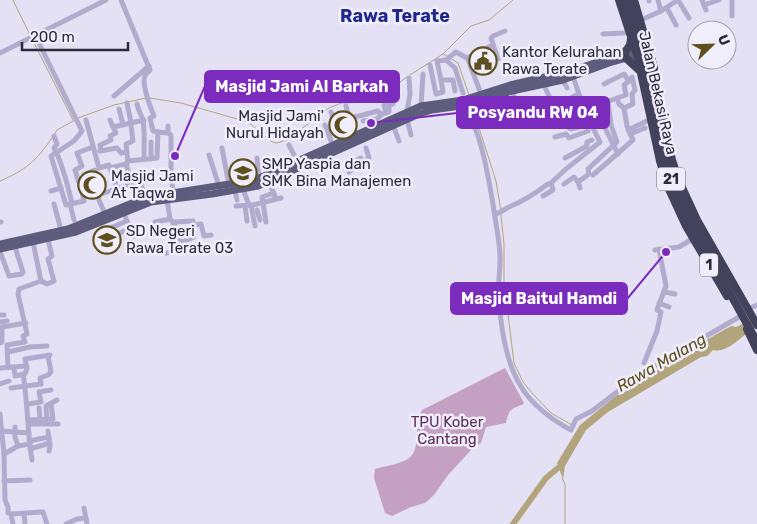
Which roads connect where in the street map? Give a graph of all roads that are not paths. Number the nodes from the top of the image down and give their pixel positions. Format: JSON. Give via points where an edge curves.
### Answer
{"nodes":[{"id":1,"x":106,"y":0,"type":"edge"},
{"id":2,"x":122,"y":0,"type":"edge"},
{"id":3,"x":619,"y":0,"type":"edge"},
{"id":4,"x":624,"y":0,"type":"edge"},
{"id":5,"x":630,"y":0,"type":"edge"},
{"id":6,"x":634,"y":0,"type":"edge"},
{"id":7,"x":658,"y":0,"type":"edge"},
{"id":8,"x":719,"y":0,"type":"edge"},
{"id":9,"x":732,"y":0,"type":"edge"},
{"id":10,"x":676,"y":1,"type":"edge"},
{"id":11,"x":704,"y":5,"type":"edge"},
{"id":12,"x":667,"y":8,"type":"junction"},
{"id":13,"x":638,"y":11,"type":"junction"},
{"id":14,"x":662,"y":12,"type":"junction"},
{"id":15,"x":732,"y":16,"type":"dead end"},
{"id":16,"x":689,"y":18,"type":"dead end"},
{"id":17,"x":641,"y":20,"type":"junction"},
{"id":18,"x":676,"y":25,"type":"dead end"},
{"id":19,"x":505,"y":31,"type":"dead end"},
{"id":20,"x":630,"y":32,"type":"junction"},
{"id":21,"x":603,"y":34,"type":"dead end"},
{"id":22,"x":32,"y":36,"type":"junction"},
{"id":23,"x":493,"y":45,"type":"junction"},
{"id":24,"x":648,"y":49,"type":"junction"},
{"id":25,"x":636,"y":52,"type":"junction"},
{"id":26,"x":0,"y":53,"type":"edge"},
{"id":27,"x":625,"y":55,"type":"junction"},
{"id":28,"x":467,"y":58,"type":"junction"},
{"id":29,"x":447,"y":59,"type":"junction"},
{"id":30,"x":498,"y":59,"type":"dead end"},
{"id":31,"x":600,"y":63,"type":"junction"},
{"id":32,"x":430,"y":65,"type":"dead end"},
{"id":33,"x":148,"y":66,"type":"junction"},
{"id":34,"x":535,"y":67,"type":"dead end"},
{"id":35,"x":641,"y":73,"type":"junction"},
{"id":36,"x":424,"y":74,"type":"dead end"},
{"id":37,"x":573,"y":77,"type":"junction"},
{"id":38,"x":409,"y":78,"type":"dead end"},
{"id":39,"x":630,"y":78,"type":"junction"},
{"id":40,"x":538,"y":79,"type":"junction"},
{"id":41,"x":441,"y":80,"type":"junction"},
{"id":42,"x":563,"y":80,"type":"junction"},
{"id":43,"x":604,"y":84,"type":"dead end"},
{"id":44,"x":544,"y":85,"type":"junction"},
{"id":45,"x":435,"y":88,"type":"junction"},
{"id":46,"x":567,"y":88,"type":"dead end"},
{"id":47,"x":422,"y":90,"type":"junction"},
{"id":48,"x":455,"y":91,"type":"dead end"},
{"id":49,"x":512,"y":91,"type":"junction"},
{"id":50,"x":578,"y":94,"type":"junction"},
{"id":51,"x":114,"y":96,"type":"dead end"},
{"id":52,"x":480,"y":96,"type":"junction"},
{"id":53,"x":617,"y":98,"type":"junction"},
{"id":54,"x":386,"y":99,"type":"dead end"},
{"id":55,"x":393,"y":99,"type":"dead end"},
{"id":56,"x":463,"y":101,"type":"junction"},
{"id":57,"x":608,"y":101,"type":"junction"},
{"id":58,"x":127,"y":103,"type":"dead end"},
{"id":59,"x":137,"y":104,"type":"dead end"},
{"id":60,"x":346,"y":106,"type":"dead end"},
{"id":61,"x":421,"y":106,"type":"junction"},
{"id":62,"x":540,"y":106,"type":"dead end"},
{"id":63,"x":554,"y":107,"type":"junction"},
{"id":64,"x":624,"y":108,"type":"junction"},
{"id":65,"x":119,"y":109,"type":"dead end"},
{"id":66,"x":594,"y":111,"type":"dead end"},
{"id":67,"x":331,"y":112,"type":"dead end"},
{"id":68,"x":545,"y":113,"type":"junction"},
{"id":69,"x":407,"y":115,"type":"junction"},
{"id":70,"x":523,"y":115,"type":"junction"},
{"id":71,"x":383,"y":116,"type":"junction"},
{"id":72,"x":587,"y":116,"type":"junction"},
{"id":73,"x":600,"y":116,"type":"junction"},
{"id":74,"x":355,"y":117,"type":"dead end"},
{"id":75,"x":150,"y":118,"type":"junction"},
{"id":76,"x":651,"y":119,"type":"junction"},
{"id":77,"x":86,"y":120,"type":"dead end"},
{"id":78,"x":110,"y":120,"type":"dead end"},
{"id":79,"x":143,"y":121,"type":"junction"},
{"id":80,"x":566,"y":121,"type":"junction"},
{"id":81,"x":529,"y":122,"type":"dead end"},
{"id":82,"x":131,"y":124,"type":"junction"},
{"id":83,"x":123,"y":125,"type":"junction"},
{"id":84,"x":325,"y":125,"type":"dead end"},
{"id":85,"x":393,"y":125,"type":"junction"},
{"id":86,"x":168,"y":126,"type":"dead end"},
{"id":87,"x":551,"y":126,"type":"dead end"},
{"id":88,"x":113,"y":127,"type":"junction"},
{"id":89,"x":371,"y":128,"type":"junction"},
{"id":90,"x":590,"y":128,"type":"junction"},
{"id":91,"x":645,"y":128,"type":"dead end"},
{"id":92,"x":158,"y":132,"type":"junction"},
{"id":93,"x":629,"y":132,"type":"junction"},
{"id":94,"x":168,"y":133,"type":"junction"},
{"id":95,"x":411,"y":135,"type":"dead end"},
{"id":96,"x":54,"y":136,"type":"dead end"},
{"id":97,"x":353,"y":136,"type":"junction"},
{"id":98,"x":555,"y":137,"type":"dead end"},
{"id":99,"x":592,"y":140,"type":"junction"},
{"id":100,"x":399,"y":141,"type":"dead end"},
{"id":101,"x":151,"y":142,"type":"dead end"},
{"id":102,"x":364,"y":144,"type":"junction"},
{"id":103,"x":289,"y":145,"type":"dead end"},
{"id":104,"x":614,"y":145,"type":"junction"},
{"id":105,"x":596,"y":146,"type":"junction"},
{"id":106,"x":93,"y":147,"type":"junction"},
{"id":107,"x":340,"y":147,"type":"junction"},
{"id":108,"x":222,"y":148,"type":"dead end"},
{"id":109,"x":101,"y":151,"type":"junction"},
{"id":110,"x":56,"y":152,"type":"junction"},
{"id":111,"x":127,"y":152,"type":"junction"},
{"id":112,"x":94,"y":153,"type":"junction"},
{"id":113,"x":330,"y":154,"type":"junction"},
{"id":114,"x":618,"y":154,"type":"junction"},
{"id":115,"x":209,"y":155,"type":"dead end"},
{"id":116,"x":144,"y":158,"type":"junction"},
{"id":117,"x":151,"y":158,"type":"junction"},
{"id":118,"x":257,"y":158,"type":"dead end"},
{"id":119,"x":360,"y":158,"type":"dead end"},
{"id":120,"x":565,"y":158,"type":"dead end"},
{"id":121,"x":298,"y":161,"type":"junction"},
{"id":122,"x":127,"y":162,"type":"junction"},
{"id":123,"x":333,"y":162,"type":"dead end"},
{"id":124,"x":356,"y":166,"type":"junction"},
{"id":125,"x":110,"y":168,"type":"junction"},
{"id":126,"x":349,"y":172,"type":"dead end"},
{"id":127,"x":593,"y":175,"type":"dead end"},
{"id":128,"x":141,"y":176,"type":"dead end"},
{"id":129,"x":171,"y":178,"type":"junction"},
{"id":130,"x":182,"y":178,"type":"dead end"},
{"id":131,"x":259,"y":179,"type":"junction"},
{"id":132,"x":269,"y":181,"type":"junction"},
{"id":133,"x":578,"y":182,"type":"junction"},
{"id":134,"x":552,"y":183,"type":"junction"},
{"id":135,"x":131,"y":184,"type":"junction"},
{"id":136,"x":564,"y":184,"type":"dead end"},
{"id":137,"x":229,"y":185,"type":"junction"},
{"id":138,"x":219,"y":186,"type":"junction"},
{"id":139,"x":61,"y":188,"type":"junction"},
{"id":140,"x":118,"y":188,"type":"junction"},
{"id":141,"x":580,"y":188,"type":"dead end"},
{"id":142,"x":684,"y":188,"type":"junction"},
{"id":143,"x":81,"y":189,"type":"junction"},
{"id":144,"x":239,"y":190,"type":"junction"},
{"id":145,"x":51,"y":191,"type":"dead end"},
{"id":146,"x":670,"y":192,"type":"junction"},
{"id":147,"x":173,"y":193,"type":"junction"},
{"id":148,"x":274,"y":193,"type":"junction"},
{"id":149,"x":98,"y":195,"type":"junction"},
{"id":150,"x":543,"y":196,"type":"dead end"},
{"id":151,"x":141,"y":199,"type":"junction"},
{"id":152,"x":167,"y":199,"type":"junction"},
{"id":153,"x":54,"y":204,"type":"dead end"},
{"id":154,"x":71,"y":204,"type":"junction"},
{"id":155,"x":264,"y":205,"type":"junction"},
{"id":156,"x":251,"y":207,"type":"junction"},
{"id":157,"x":123,"y":212,"type":"junction"},
{"id":158,"x":499,"y":213,"type":"junction"},
{"id":159,"x":105,"y":214,"type":"junction"},
{"id":160,"x":74,"y":220,"type":"dead end"},
{"id":161,"x":260,"y":220,"type":"dead end"},
{"id":162,"x":127,"y":221,"type":"junction"},
{"id":163,"x":172,"y":221,"type":"junction"},
{"id":164,"x":247,"y":221,"type":"dead end"},
{"id":165,"x":155,"y":222,"type":"dead end"},
{"id":166,"x":266,"y":222,"type":"dead end"},
{"id":167,"x":85,"y":225,"type":"junction"},
{"id":168,"x":194,"y":225,"type":"junction"},
{"id":169,"x":255,"y":226,"type":"dead end"},
{"id":170,"x":130,"y":228,"type":"junction"},
{"id":171,"x":61,"y":230,"type":"junction"},
{"id":172,"x":101,"y":232,"type":"dead end"},
{"id":173,"x":212,"y":235,"type":"dead end"},
{"id":174,"x":134,"y":236,"type":"dead end"},
{"id":175,"x":194,"y":237,"type":"junction"},
{"id":176,"x":694,"y":238,"type":"junction"},
{"id":177,"x":48,"y":239,"type":"junction"},
{"id":178,"x":114,"y":241,"type":"dead end"},
{"id":179,"x":33,"y":242,"type":"junction"},
{"id":180,"x":184,"y":242,"type":"junction"},
{"id":181,"x":0,"y":244,"type":"edge"},
{"id":182,"x":15,"y":246,"type":"junction"},
{"id":183,"x":196,"y":246,"type":"dead end"},
{"id":184,"x":1,"y":252,"type":"edge"},
{"id":185,"x":166,"y":253,"type":"dead end"},
{"id":186,"x":41,"y":281,"type":"junction"},
{"id":187,"x":664,"y":292,"type":"junction"},
{"id":188,"x":675,"y":294,"type":"dead end"},
{"id":189,"x":659,"y":304,"type":"junction"},
{"id":190,"x":757,"y":305,"type":"edge"},
{"id":191,"x":669,"y":307,"type":"dead end"},
{"id":192,"x":752,"y":315,"type":"edge"},
{"id":193,"x":740,"y":318,"type":"junction"},
{"id":194,"x":7,"y":321,"type":"dead end"},
{"id":195,"x":0,"y":322,"type":"edge"},
{"id":196,"x":26,"y":323,"type":"junction"},
{"id":197,"x":757,"y":325,"type":"edge"},
{"id":198,"x":754,"y":341,"type":"edge"},
{"id":199,"x":0,"y":343,"type":"edge"},
{"id":200,"x":47,"y":346,"type":"dead end"},
{"id":201,"x":757,"y":350,"type":"edge"},
{"id":202,"x":8,"y":352,"type":"junction"},
{"id":203,"x":644,"y":363,"type":"dead end"},
{"id":204,"x":25,"y":366,"type":"junction"},
{"id":205,"x":0,"y":368,"type":"edge"},
{"id":206,"x":11,"y":368,"type":"junction"},
{"id":207,"x":23,"y":374,"type":"junction"},
{"id":208,"x":9,"y":381,"type":"dead end"},
{"id":209,"x":0,"y":384,"type":"edge"},
{"id":210,"x":25,"y":386,"type":"junction"},
{"id":211,"x":11,"y":388,"type":"dead end"},
{"id":212,"x":51,"y":390,"type":"dead end"},
{"id":213,"x":57,"y":400,"type":"dead end"},
{"id":214,"x":28,"y":404,"type":"junction"},
{"id":215,"x":39,"y":408,"type":"dead end"},
{"id":216,"x":0,"y":414,"type":"edge"},
{"id":217,"x":40,"y":419,"type":"junction"},
{"id":218,"x":29,"y":422,"type":"junction"},
{"id":219,"x":58,"y":424,"type":"dead end"},
{"id":220,"x":15,"y":430,"type":"junction"},
{"id":221,"x":1,"y":431,"type":"edge"},
{"id":222,"x":29,"y":433,"type":"junction"},
{"id":223,"x":30,"y":445,"type":"junction"},
{"id":224,"x":18,"y":446,"type":"junction"},
{"id":225,"x":49,"y":451,"type":"dead end"},
{"id":226,"x":4,"y":454,"type":"junction"},
{"id":227,"x":32,"y":460,"type":"dead end"},
{"id":228,"x":30,"y":480,"type":"dead end"},
{"id":229,"x":4,"y":481,"type":"junction"},
{"id":230,"x":3,"y":494,"type":"edge"},
{"id":231,"x":84,"y":508,"type":"dead end"},
{"id":232,"x":11,"y":514,"type":"junction"},
{"id":233,"x":24,"y":514,"type":"junction"},
{"id":234,"x":86,"y":521,"type":"edge"},
{"id":235,"x":13,"y":524,"type":"edge"},
{"id":236,"x":25,"y":524,"type":"edge"},
{"id":237,"x":47,"y":524,"type":"edge"},
{"id":238,"x":66,"y":524,"type":"edge"}],
"edges":[{"from":1,"to":22,"type":"street"},
{"from":2,"to":33,"type":"street"},
{"from":3,"to":20,"type":"highway","name":"Jalan Bekasi Raya","number":"1"},
{"from":4,"to":198,"type":"highway","number":"21","bridge":true,"via":[[673,184]]},
{"from":5,"to":197,"type":"highway","number":"21","bridge":true,"via":[[651,68],[678,181],[696,220]]},
{"from":6,"to":13,"type":"highway","name":"Jalan Bekasi Raya","number":"1"},
{"from":7,"to":14,"type":"street"},
{"from":8,"to":11,"type":"street"},
{"from":9,"to":15,"type":"street"},
{"from":10,"to":12,"type":"street"},
{"from":10,"to":16,"type":"street"},
{"from":12,"to":14,"type":"street"},
{"from":12,"to":18,"type":"street"},
{"from":13,"to":17,"type":"highway","name":"Jalan Bekasi Raya","number":"1"},
{"from":13,"to":24,"type":"highway","name":"Jalan Bekasi Raya","number":"1"},
{"from":14,"to":17,"type":"street"},
{"from":17,"to":24,"type":"highway","name":"Jalan Bekasi Raya","number":"1"},
{"from":19,"to":23,"type":"street","via":[[491,38]]},
{"from":20,"to":21,"type":"street"},
{"from":20,"to":25,"type":"highway","name":"Jalan Bekasi Raya","number":"1"},
{"from":20,"to":27,"type":"highway","via":[[630,45]]},
{"from":22,"to":26,"type":"street"},
{"from":22,"to":110,"type":"street","via":[[81,130],[74,141]]},
{"from":23,"to":28,"type":"street"},
{"from":23,"to":30,"type":"street"},
{"from":24,"to":25,"type":"main road"},
{"from":24,"to":142,"type":"highway","name":"Jalan Bekasi Raya","number":"1"},
{"from":25,"to":27,"type":"main road"},
{"from":25,"to":35,"type":"highway","name":"Jalan Bekasi Raya","number":"1"},
{"from":27,"to":31,"type":"main road"},
{"from":27,"to":35,"type":"highway"},
{"from":28,"to":29,"type":"street","via":[[457,52]]},
{"from":28,"to":52,"type":"street"},
{"from":29,"to":41,"type":"street","via":[[437,61]]},
{"from":29,"to":56,"type":"street","via":[[455,68]]},
{"from":31,"to":37,"type":"main road"},
{"from":31,"to":40,"type":"main road"},
{"from":32,"to":45,"type":"street"},
{"from":33,"to":51,"type":"street"},
{"from":33,"to":75,"type":"street","via":[[150,71],[144,80],[154,116]]},
{"from":34,"to":40,"type":"street"},
{"from":35,"to":39,"type":"street"},
{"from":35,"to":76,"type":"highway","name":"Jalan Bekasi Raya","number":"1"},
{"from":36,"to":47,"type":"street"},
{"from":37,"to":42,"type":"main road"},
{"from":37,"to":50,"type":"street"},
{"from":38,"to":69,"type":"street"},
{"from":39,"to":43,"type":"street","via":[[624,74]]},
{"from":39,"to":53,"type":"street","via":[[624,85],[626,95]]},
{"from":39,"to":64,"type":"street","via":[[635,90],[632,93],[633,104]]},
{"from":40,"to":52,"type":"main road"},
{"from":41,"to":45,"type":"street","via":[[443,92],[436,94]]},
{"from":41,"to":48,"type":"street","via":[[453,80]]},
{"from":42,"to":44,"type":"main road"},
{"from":42,"to":46,"type":"street"},
{"from":44,"to":49,"type":"main road"},
{"from":44,"to":63,"type":"street"},
{"from":45,"to":47,"type":"street"},
{"from":47,"to":61,"type":"street"},
{"from":49,"to":52,"type":"main road"},
{"from":49,"to":70,"type":"street"},
{"from":50,"to":63,"type":"street"},
{"from":50,"to":72,"type":"street"},
{"from":52,"to":56,"type":"main road"},
{"from":53,"to":57,"type":"street"},
{"from":53,"to":64,"type":"street","via":[[618,104]]},
{"from":54,"to":71,"type":"street"},
{"from":55,"to":71,"type":"street","via":[[390,111]]},
{"from":56,"to":61,"type":"main road"},
{"from":56,"to":69,"type":"main road"},
{"from":56,"to":158,"type":"street","via":[[483,152]]},
{"from":57,"to":73,"type":"street","via":[[603,103]]},
{"from":57,"to":104,"type":"street","via":[[617,141]]},
{"from":58,"to":82,"type":"street"},
{"from":59,"to":79,"type":"street"},
{"from":60,"to":97,"type":"street"},
{"from":61,"to":69,"type":"main road"},
{"from":62,"to":70,"type":"street"},
{"from":63,"to":68,"type":"street"},
{"from":64,"to":93,"type":"street"},
{"from":65,"to":83,"type":"street"},
{"from":66,"to":73,"type":"street"},
{"from":67,"to":107,"type":"street"},
{"from":68,"to":70,"type":"street","via":[[542,110]]},
{"from":68,"to":81,"type":"street"},
{"from":69,"to":71,"type":"main road"},
{"from":69,"to":85,"type":"main road"},
{"from":69,"to":95,"type":"street"},
{"from":71,"to":74,"type":"street","via":[[378,111]]},
{"from":71,"to":89,"type":"main road"},
{"from":71,"to":89,"type":"street","via":[[366,121]]},
{"from":72,"to":80,"type":"street"},
{"from":72,"to":90,"type":"street"},
{"from":73,"to":104,"type":"street"},
{"from":75,"to":79,"type":"street"},
{"from":75,"to":92,"type":"street","via":[[152,130]]},
{"from":76,"to":93,"type":"street"},
{"from":76,"to":146,"type":"highway","name":"Jalan Bekasi Raya","number":"1"},
{"from":77,"to":106,"type":"street"},
{"from":78,"to":88,"type":"street"},
{"from":79,"to":82,"type":"street"},
{"from":79,"to":116,"type":"street"},
{"from":80,"to":87,"type":"street"},
{"from":80,"to":90,"type":"street","via":[[568,129]]},
{"from":82,"to":83,"type":"street"},
{"from":82,"to":111,"type":"street","via":[[133,141],[126,144]]},
{"from":83,"to":88,"type":"street"},
{"from":84,"to":107,"type":"street"},
{"from":85,"to":100,"type":"street"},
{"from":85,"to":102,"type":"main road"},
{"from":86,"to":94,"type":"street"},
{"from":88,"to":109,"type":"street","via":[[116,134],[100,145]]},
{"from":89,"to":97,"type":"main road"},
{"from":90,"to":98,"type":"street","via":[[576,137],[569,138],[566,134]]},
{"from":90,"to":99,"type":"street"},
{"from":90,"to":105,"type":"street","via":[[600,140]]},
{"from":91,"to":93,"type":"street"},
{"from":92,"to":94,"type":"street"},
{"from":92,"to":117,"type":"street","via":[[158,158]]},
{"from":93,"to":114,"type":"street","via":[[632,140]]},
{"from":94,"to":129,"type":"street","via":[[171,135]]},
{"from":96,"to":110,"type":"street"},
{"from":97,"to":107,"type":"main road"},
{"from":99,"to":105,"type":"street"},
{"from":99,"to":120,"type":"street"},
{"from":101,"to":117,"type":"street"},
{"from":102,"to":107,"type":"main road"},
{"from":102,"to":124,"type":"street","via":[[369,158]]},
{"from":103,"to":121,"type":"street"},
{"from":104,"to":114,"type":"street"},
{"from":104,"to":133,"type":"street"},
{"from":105,"to":134,"type":"street"},
{"from":106,"to":112,"type":"street"},
{"from":106,"to":143,"type":"street","via":[[77,153],[82,166],[75,170]]},
{"from":107,"to":113,"type":"main road"},
{"from":107,"to":121,"type":"main road"},
{"from":108,"to":137,"type":"street"},
{"from":109,"to":111,"type":"street","via":[[118,148],[121,153]]},
{"from":109,"to":112,"type":"street"},
{"from":110,"to":139,"type":"street","via":[[51,156]]},
{"from":110,"to":154,"type":"street"},
{"from":111,"to":122,"type":"street"},
{"from":112,"to":125,"type":"street","via":[[100,168],[108,165]]},
{"from":113,"to":123,"type":"street"},
{"from":113,"to":132,"type":"main road"},
{"from":114,"to":127,"type":"street"},
{"from":115,"to":138,"type":"street"},
{"from":116,"to":117,"type":"street"},
{"from":116,"to":122,"type":"street"},
{"from":118,"to":131,"type":"street"},
{"from":119,"to":124,"type":"street","via":[[355,161]]},
{"from":121,"to":131,"type":"main road"},
{"from":122,"to":125,"type":"street"},
{"from":122,"to":135,"type":"street"},
{"from":124,"to":126,"type":"street"},
{"from":125,"to":140,"type":"street"},
{"from":128,"to":151,"type":"street"},
{"from":129,"to":130,"type":"street"},
{"from":129,"to":147,"type":"street"},
{"from":131,"to":137,"type":"main road"},
{"from":132,"to":144,"type":"main road"},
{"from":132,"to":148,"type":"street"},
{"from":133,"to":136,"type":"street","via":[[573,178]]},
{"from":133,"to":141,"type":"street"},
{"from":134,"to":150,"type":"street","via":[[554,190]]},
{"from":134,"to":158,"type":"street"},
{"from":135,"to":140,"type":"street"},
{"from":135,"to":151,"type":"street"},
{"from":137,"to":138,"type":"main road"},
{"from":138,"to":147,"type":"main road"},
{"from":139,"to":145,"type":"street"},
{"from":139,"to":154,"type":"street","via":[[66,204]]},
{"from":140,"to":149,"type":"street"},
{"from":142,"to":146,"type":"highway","bridge":true},
{"from":142,"to":192,"type":"highway","name":"Jalan Bekasi Raya","number":"1","bridge":true},
{"from":143,"to":149,"type":"street","via":[[87,185],[84,175],[94,170]]},
{"from":143,"to":154,"type":"street","via":[[84,202]]},
{"from":144,"to":152,"type":"main road"},
{"from":144,"to":156,"type":"street"},
{"from":144,"to":156,"type":"street","via":[[236,203]]},
{"from":146,"to":176,"type":"highway","name":"Jalan Bekasi Raya","number":"1"},
{"from":147,"to":151,"type":"main road"},
{"from":148,"to":155,"type":"street","via":[[262,198]]},
{"from":148,"to":155,"type":"street","via":[[278,199]]},
{"from":149,"to":159,"type":"street"},
{"from":151,"to":159,"type":"main road"},
{"from":152,"to":157,"type":"main road"},
{"from":152,"to":163,"type":"street"},
{"from":153,"to":171,"type":"street"},
{"from":154,"to":160,"type":"street"},
{"from":155,"to":156,"type":"street"},
{"from":155,"to":166,"type":"street"},
{"from":156,"to":161,"type":"street"},
{"from":156,"to":164,"type":"street"},
{"from":156,"to":169,"type":"street"},
{"from":157,"to":162,"type":"street"},
{"from":157,"to":167,"type":"main road"},
{"from":158,"to":193,"type":"street","via":[[498,289],[514,374],[533,401],[553,420],[571,429],[576,419],[592,411],[638,376]]},
{"from":159,"to":167,"type":"main road"},
{"from":162,"to":170,"type":"street"},
{"from":162,"to":172,"type":"street"},
{"from":163,"to":165,"type":"street"},
{"from":163,"to":168,"type":"street","via":[[191,220]]},
{"from":163,"to":180,"type":"street"},
{"from":167,"to":171,"type":"main road"},
{"from":167,"to":177,"type":"main road"},
{"from":168,"to":173,"type":"street","via":[[201,224],[204,236]]},
{"from":168,"to":175,"type":"street"},
{"from":170,"to":174,"type":"street"},
{"from":170,"to":178,"type":"street","via":[[114,236]]},
{"from":171,"to":181,"type":"main road"},
{"from":175,"to":180,"type":"street"},
{"from":175,"to":183,"type":"street"},
{"from":176,"to":187,"type":"street","via":[[679,247],[657,250],[664,273]]},
{"from":176,"to":193,"type":"highway","name":"Jalan Bekasi Raya","number":"1"},
{"from":177,"to":179,"type":"main road"},
{"from":177,"to":186,"type":"street","via":[[52,256],[48,259],[54,281],[47,284]]},
{"from":179,"to":182,"type":"main road"},
{"from":179,"to":186,"type":"street"},
{"from":180,"to":185,"type":"street","via":[[186,251]]},
{"from":182,"to":184,"type":"main road"},
{"from":182,"to":184,"type":"street","via":[[22,274],[10,277]]},
{"from":186,"to":196,"type":"street","via":[[19,290]]},
{"from":187,"to":188,"type":"street"},
{"from":187,"to":189,"type":"street"},
{"from":189,"to":191,"type":"street"},
{"from":189,"to":203,"type":"street","via":[[659,323]]},
{"from":190,"to":192,"type":"street"},
{"from":192,"to":197,"type":"highway","name":"Jalan Bekasi Raya","number":"1","bridge":true},
{"from":193,"to":198,"type":"highway","name":"Jalan Bekasi Raya","number":"1","bridge":true},
{"from":194,"to":195,"type":"street"},
{"from":196,"to":199,"type":"street","via":[[2,328]]},
{"from":196,"to":202,"type":"street","via":[[24,342],[7,345]]},
{"from":198,"to":201,"type":"highway","name":"Jalan Bekasi Raya","number":"1"},
{"from":200,"to":202,"type":"street"},
{"from":202,"to":206,"type":"street"},
{"from":204,"to":206,"type":"street"},
{"from":204,"to":207,"type":"street"},
{"from":204,"to":210,"type":"street","via":[[25,359],[49,355],[49,375],[40,378],[41,384]]},
{"from":205,"to":206,"type":"street"},
{"from":206,"to":207,"type":"street","via":[[15,376]]},
{"from":207,"to":210,"type":"street"},
{"from":208,"to":209,"type":"street"},
{"from":210,"to":211,"type":"street"},
{"from":210,"to":214,"type":"street"},
{"from":212,"to":214,"type":"street","via":[[39,392],[41,402]]},
{"from":213,"to":217,"type":"street","via":[[46,406],[48,419]]},
{"from":214,"to":218,"type":"street"},
{"from":215,"to":217,"type":"street"},
{"from":216,"to":221,"type":"street"},
{"from":217,"to":218,"type":"street"},
{"from":218,"to":219,"type":"street"},
{"from":218,"to":222,"type":"street"},
{"from":220,"to":221,"type":"street"},
{"from":220,"to":222,"type":"street"},
{"from":220,"to":224,"type":"street"},
{"from":221,"to":226,"type":"street"},
{"from":222,"to":223,"type":"street"},
{"from":223,"to":224,"type":"street"},
{"from":223,"to":225,"type":"street","via":[[49,437]]},
{"from":223,"to":227,"type":"street"},
{"from":224,"to":226,"type":"street"},
{"from":226,"to":229,"type":"street"},
{"from":228,"to":229,"type":"street"},
{"from":229,"to":230,"type":"street"},
{"from":230,"to":232,"type":"street"},
{"from":231,"to":234,"type":"street"},
{"from":232,"to":233,"type":"street"},
{"from":232,"to":235,"type":"street"},
{"from":233,"to":236,"type":"street"},
{"from":233,"to":237,"type":"street","via":[[43,512]]},
{"from":234,"to":238,"type":"street","via":[[77,519]]}]}
